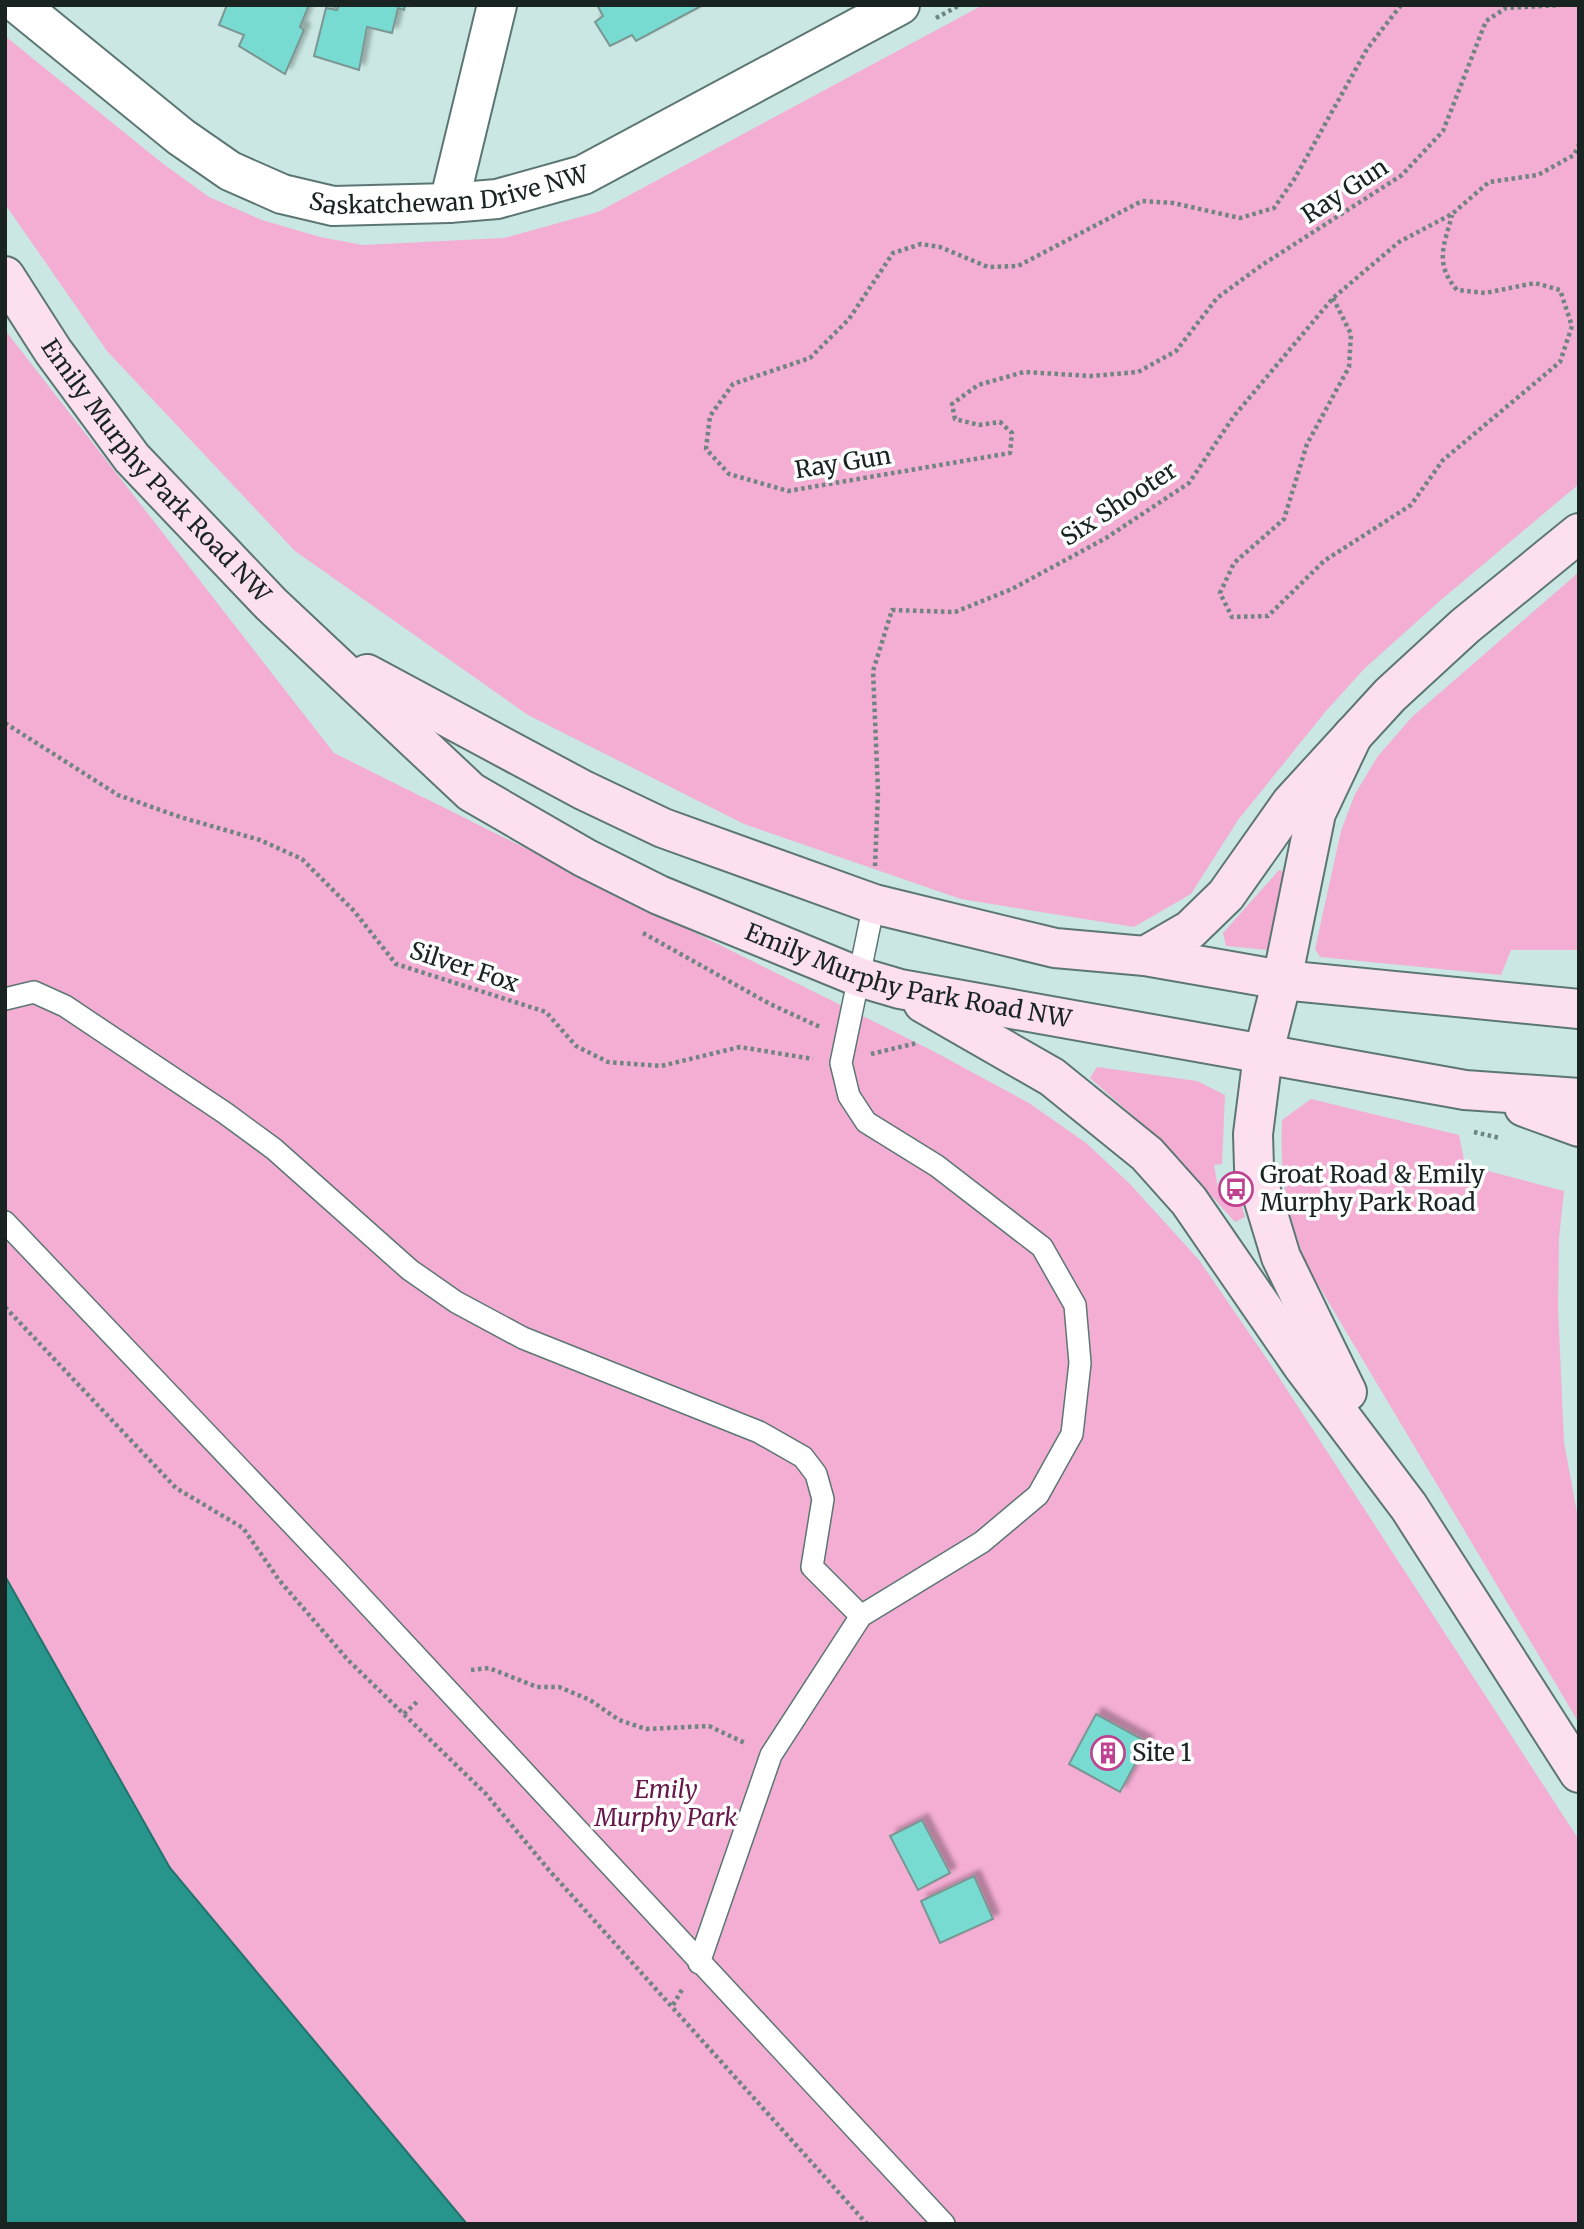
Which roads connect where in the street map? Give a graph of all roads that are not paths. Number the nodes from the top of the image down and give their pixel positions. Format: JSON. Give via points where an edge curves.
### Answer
{"nodes":[{"id":1,"x":19,"y":5,"type":"edge"},
{"id":2,"x":497,"y":5,"type":"edge"},
{"id":3,"x":900,"y":5,"type":"edge"},
{"id":4,"x":449,"y":203,"type":"junction"},
{"id":5,"x":5,"y":276,"type":"edge"},
{"id":6,"x":1579,"y":533,"type":"edge"},
{"id":7,"x":323,"y":650,"type":"junction"},
{"id":8,"x":1353,"y":735,"type":"junction"},
{"id":9,"x":874,"y":904,"type":"junction"},
{"id":10,"x":1145,"y":956,"type":"junction"},
{"id":11,"x":859,"y":977,"type":"junction"},
{"id":12,"x":1282,"y":980,"type":"junction"},
{"id":13,"x":900,"y":989,"type":"junction"},
{"id":14,"x":5,"y":999,"type":"edge"},
{"id":15,"x":1574,"y":1006,"type":"edge"},
{"id":16,"x":1263,"y":1055,"type":"junction"},
{"id":17,"x":1477,"y":1092,"type":"junction"},
{"id":18,"x":1579,"y":1098,"type":"edge"},
{"id":19,"x":1579,"y":1128,"type":"edge"},
{"id":20,"x":5,"y":1222,"type":"edge"},
{"id":21,"x":1409,"y":1507,"type":"junction"},
{"id":22,"x":861,"y":1616,"type":"junction"},
{"id":23,"x":1579,"y":1773,"type":"edge"},
{"id":24,"x":699,"y":1963,"type":"junction"},
{"id":25,"x":944,"y":2224,"type":"edge"}],
"edges":[{"from":1,"to":4,"type":"street","name":"Saskatchewan Drive NW","via":[[181,137],[230,171],[282,194],[333,206]]},
{"from":2,"to":4,"type":"street"},
{"from":3,"to":4,"type":"street","name":"Saskatchewan Drive NW","via":[[583,175],[497,199]]},
{"from":5,"to":7,"type":"street","name":"Emily Murphy Park Road NW","via":[[53,351],[132,458],[271,604]]},
{"from":6,"to":8,"type":"street","via":[[1456,635]]},
{"from":7,"to":9,"type":"street","name":"Emily Murphy Park Road NW","via":[[663,828]]},
{"from":7,"to":11,"type":"street","name":"Emily Murphy Park Road NW","via":[[471,792],[584,858],[659,895]]},
{"from":8,"to":10,"type":"street","via":[[1291,803],[1226,895],[1190,930]]},
{"from":8,"to":12,"type":"street","via":[[1316,813]]},
{"from":9,"to":10,"type":"street","name":"Emily Murphy Park Road NW","via":[[1055,948]]},
{"from":9,"to":11,"type":"lane"},
{"from":10,"to":12,"type":"street","name":"Emily Murphy Park Road NW"},
{"from":11,"to":13,"type":"street","name":"Emily Murphy Park Road NW"},
{"from":11,"to":22,"type":"lane","via":[[841,1063],[849,1096],[866,1122],[937,1166],[1042,1247],[1075,1305],[1080,1363],[1072,1434],[1038,1495],[982,1542]]},
{"from":12,"to":15,"type":"street","name":"Emily Murphy Park Road NW","via":[[1483,1002]]},
{"from":12,"to":16,"type":"street"},
{"from":13,"to":16,"type":"street","name":"Emily Murphy Park Road NW"},
{"from":13,"to":21,"type":"street","via":[[1052,1077],[1147,1154],[1188,1201],[1302,1365]]},
{"from":14,"to":22,"type":"lane","via":[[34,992],[65,1006],[202,1097],[274,1149],[410,1270],[456,1302],[523,1338],[759,1432],[803,1457],[816,1474],[823,1499],[812,1567]]},
{"from":16,"to":17,"type":"street","name":"Emily Murphy Park Road NW"},
{"from":16,"to":21,"type":"street","via":[[1256,1096],[1254,1168],[1268,1216],[1324,1350]]},
{"from":17,"to":18,"type":"street","name":"Emily Murphy Park Road NW"},
{"from":17,"to":19,"type":"street"},
{"from":20,"to":24,"type":"lane","via":[[443,1684]]},
{"from":21,"to":23,"type":"street"},
{"from":22,"to":24,"type":"lane","via":[[771,1755]]},
{"from":24,"to":25,"type":"lane"}]}
